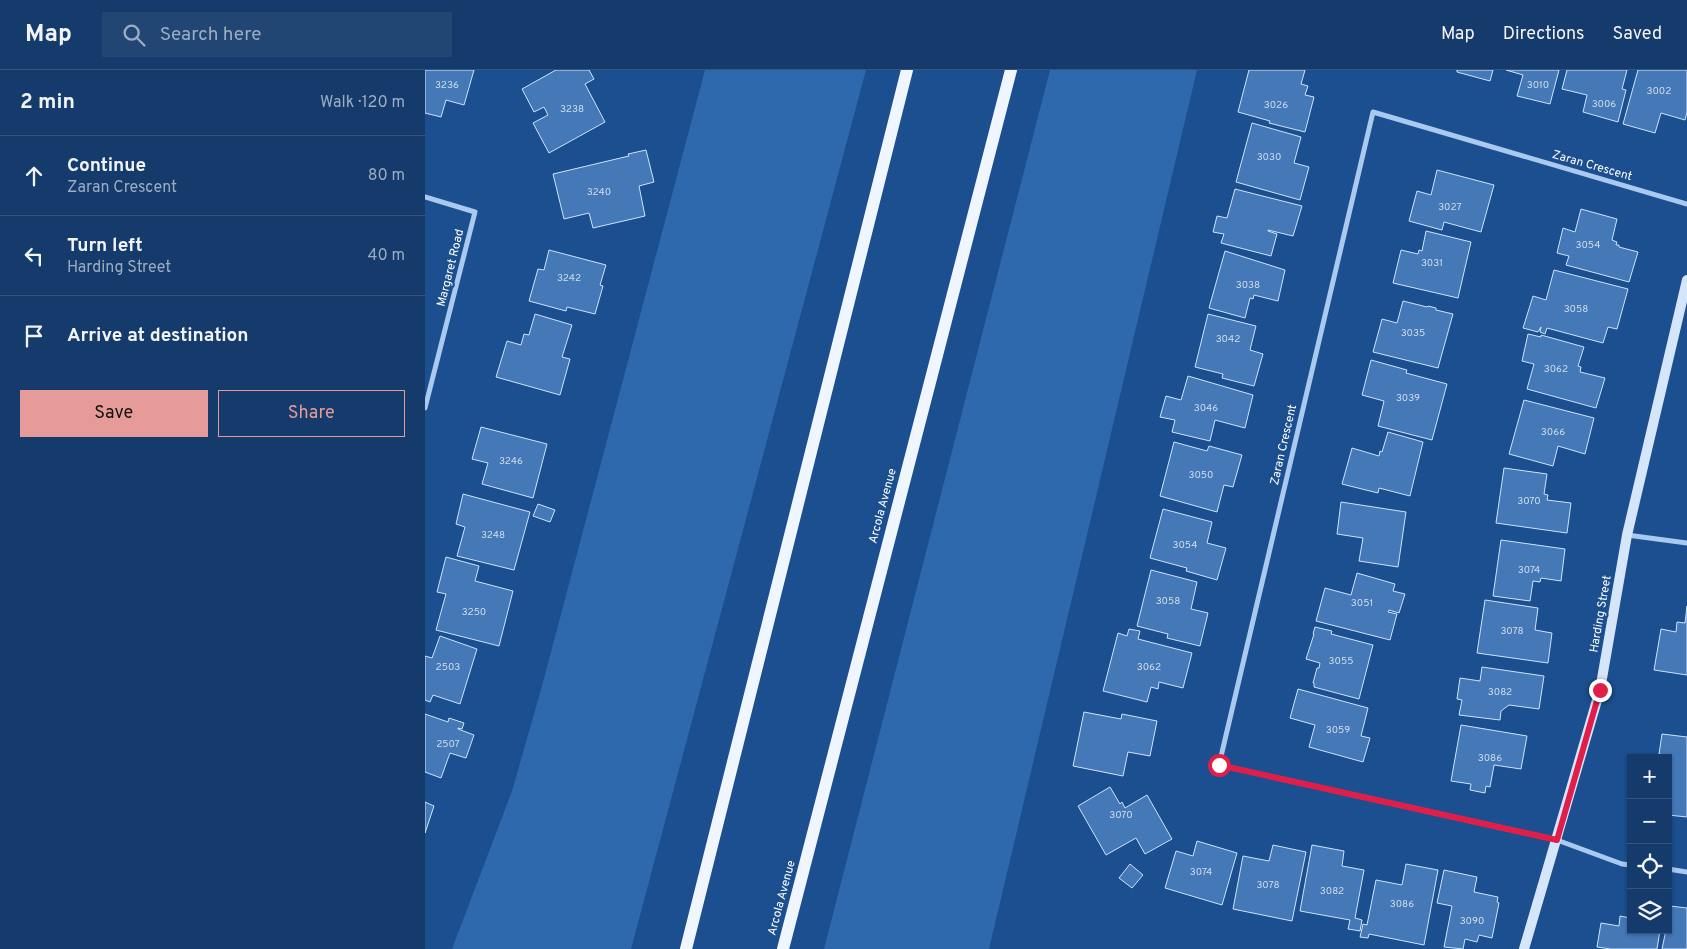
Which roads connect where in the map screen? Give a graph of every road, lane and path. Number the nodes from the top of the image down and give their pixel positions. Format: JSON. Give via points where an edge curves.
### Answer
{"nodes":[{"id":1,"x":907,"y":70,"type":"edge"},
{"id":2,"x":1011,"y":70,"type":"edge"},
{"id":3,"x":425,"y":197,"type":"edge"},
{"id":4,"x":1687,"y":204,"type":"edge"},
{"id":5,"x":1687,"y":280,"type":"edge"},
{"id":6,"x":425,"y":408,"type":"edge"},
{"id":7,"x":1627,"y":535,"type":"junction"},
{"id":8,"x":1687,"y":543,"type":"edge"},
{"id":9,"x":1557,"y":840,"type":"junction"},
{"id":10,"x":1627,"y":865,"type":"edge"},
{"id":11,"x":1672,"y":870,"type":"edge"},
{"id":12,"x":1687,"y":872,"type":"edge"},
{"id":13,"x":686,"y":949,"type":"edge"},
{"id":14,"x":783,"y":949,"type":"edge"},
{"id":15,"x":1524,"y":949,"type":"edge"}],
"edges":[{"from":1,"to":13,"type":"main road"},
{"from":2,"to":14,"type":"main road","name":"Arcola Avenue"},
{"from":3,"to":6,"type":"street","name":"Margaret Road","via":[[475,212]]},
{"from":4,"to":9,"type":"street","name":"Zaran Crescent","via":[[1373,112],[1219,765]]},
{"from":5,"to":7,"type":"street","name":"Harding Street"},
{"from":7,"to":8,"type":"street"},
{"from":7,"to":9,"type":"street","name":"Harding Street","via":[[1600,690]]},
{"from":9,"to":10,"type":"street"},
{"from":9,"to":15,"type":"street","name":"Harding Street"},
{"from":11,"to":12,"type":"street"}]}
